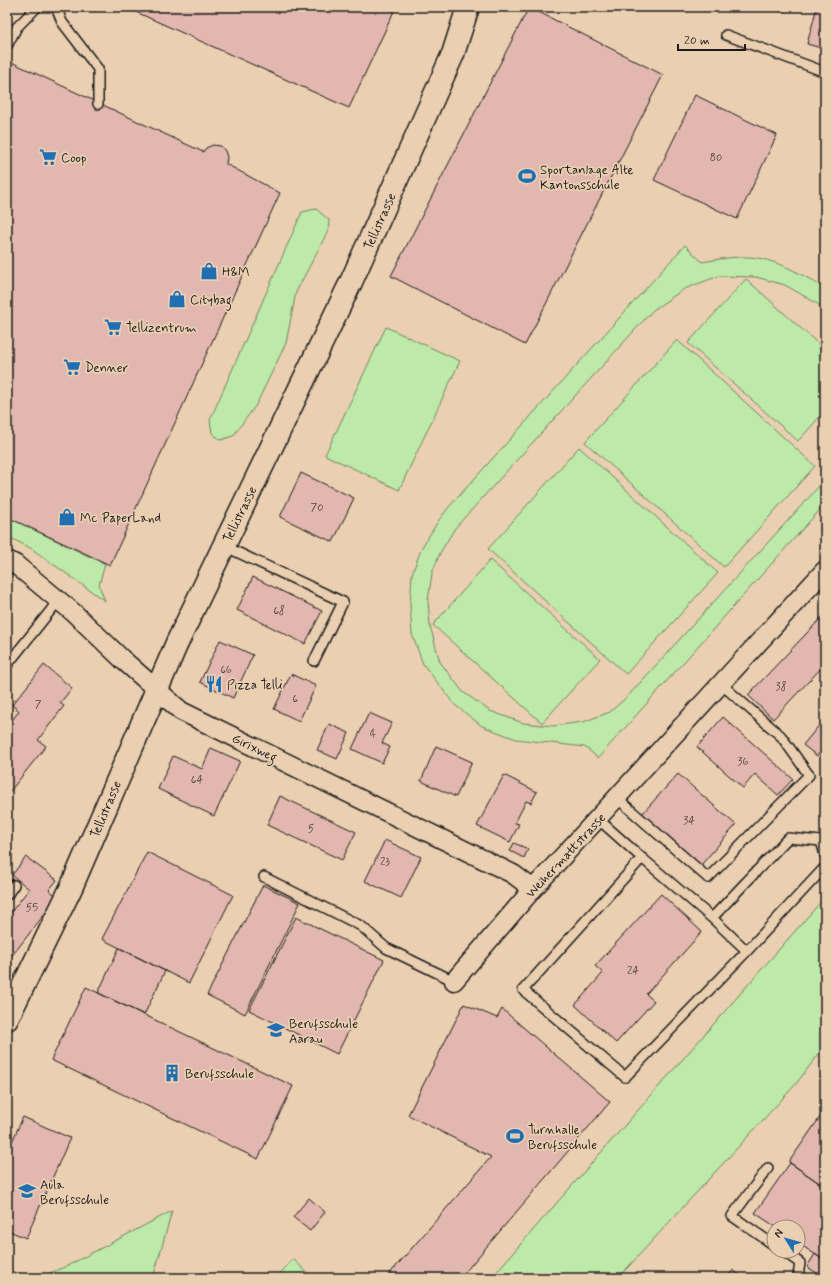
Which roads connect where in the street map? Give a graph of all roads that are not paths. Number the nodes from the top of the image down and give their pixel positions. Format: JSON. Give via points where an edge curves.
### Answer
{"nodes":[{"id":1,"x":37,"y":7,"type":"edge"},
{"id":2,"x":56,"y":7,"type":"edge"},
{"id":3,"x":468,"y":7,"type":"edge"},
{"id":4,"x":726,"y":35,"type":"dead end"},
{"id":5,"x":7,"y":46,"type":"edge"},
{"id":6,"x":825,"y":72,"type":"edge"},
{"id":7,"x":98,"y":104,"type":"dead end"},
{"id":8,"x":224,"y":546,"type":"junction"},
{"id":9,"x":7,"y":560,"type":"edge"},
{"id":10,"x":825,"y":570,"type":"edge"},
{"id":11,"x":59,"y":600,"type":"junction"},
{"id":12,"x":314,"y":661,"type":"dead end"},
{"id":13,"x":7,"y":665,"type":"edge"},
{"id":14,"x":721,"y":684,"type":"junction"},
{"id":15,"x":157,"y":689,"type":"junction"},
{"id":16,"x":617,"y":798,"type":"junction"},
{"id":17,"x":598,"y":819,"type":"junction"},
{"id":18,"x":825,"y":855,"type":"edge"},
{"id":19,"x":642,"y":858,"type":"junction"},
{"id":20,"x":825,"y":867,"type":"edge"},
{"id":21,"x":264,"y":877,"type":"dead end"},
{"id":22,"x":14,"y":885,"type":"dead end"},
{"id":23,"x":533,"y":889,"type":"junction"},
{"id":24,"x":7,"y":895,"type":"edge"},
{"id":25,"x":712,"y":918,"type":"junction"},
{"id":26,"x":747,"y":951,"type":"junction"},
{"id":27,"x":454,"y":981,"type":"joint"},
{"id":28,"x":7,"y":1019,"type":"edge"},
{"id":29,"x":768,"y":1168,"type":"dead end"},
{"id":30,"x":766,"y":1239,"type":"edge"},
{"id":31,"x":794,"y":1259,"type":"edge"},
{"id":32,"x":800,"y":1278,"type":"edge"}],
"edges":[{"from":1,"to":5,"type":"lane","via":[[17,27]]},
{"from":2,"to":7,"type":"lane","via":[[62,22],[98,69]]},
{"from":3,"to":8,"type":"main road","name":"Tellistrasse","via":[[454,54],[351,282]]},
{"from":4,"to":6,"type":"lane"},
{"from":8,"to":12,"type":"lane","via":[[343,602]]},
{"from":8,"to":15,"type":"main road","name":"Tellistrasse"},
{"from":9,"to":11,"type":"street","name":"Girixweg"},
{"from":10,"to":14,"type":"street","name":"Weihermattstrasse"},
{"from":11,"to":13,"type":"lane"},
{"from":11,"to":15,"type":"street","name":"Girixweg"},
{"from":14,"to":16,"type":"street","name":"Weihermattstrasse"},
{"from":14,"to":16,"type":"lane","via":[[781,736],[809,775],[708,878]]},
{"from":15,"to":23,"type":"street","name":"Girixweg","via":[[182,711],[512,874]]},
{"from":15,"to":28,"type":"main road","name":"Tellistrasse","via":[[71,888]]},
{"from":16,"to":17,"type":"street","name":"Weihermattstrasse"},
{"from":17,"to":19,"type":"lane"},
{"from":17,"to":23,"type":"street","name":"Weihermattstrasse"},
{"from":18,"to":25,"type":"lane","via":[[821,841],[788,838]]},
{"from":19,"to":25,"type":"lane"},
{"from":19,"to":26,"type":"lane","via":[[523,990],[625,1077]]},
{"from":20,"to":26,"type":"lane"},
{"from":21,"to":27,"type":"lane","name":"Weihermattstrasse","via":[[360,926],[386,948]]},
{"from":22,"to":24,"type":"lane"},
{"from":23,"to":27,"type":"street","name":"Weihermattstrasse"},
{"from":25,"to":26,"type":"lane"},
{"from":29,"to":30,"type":"lane","via":[[732,1216]]},
{"from":31,"to":32,"type":"lane","via":[[800,1263]]}]}
